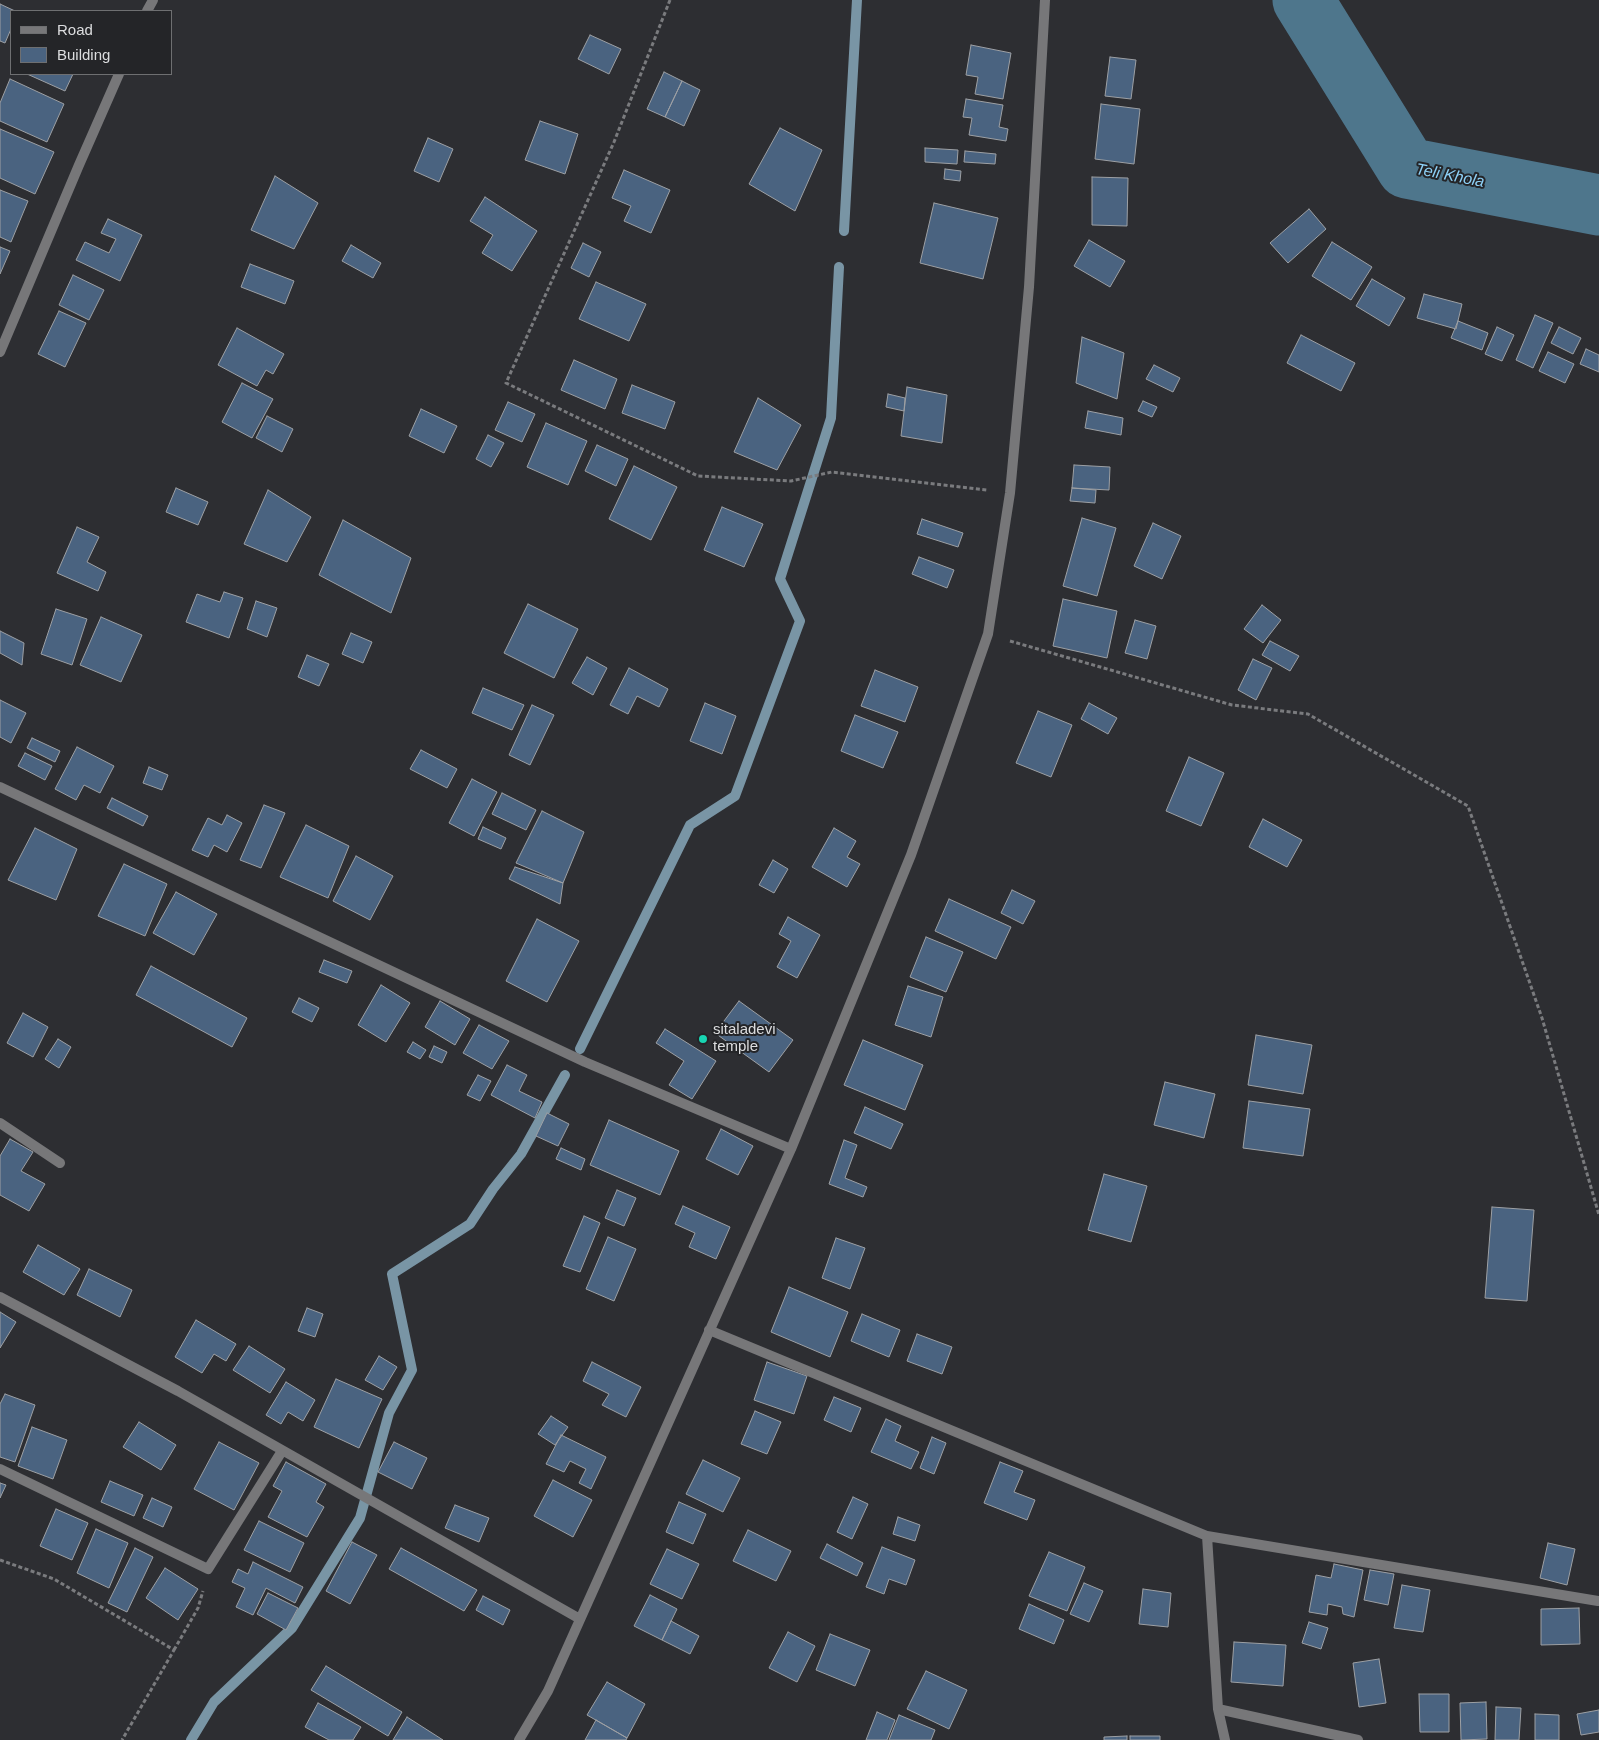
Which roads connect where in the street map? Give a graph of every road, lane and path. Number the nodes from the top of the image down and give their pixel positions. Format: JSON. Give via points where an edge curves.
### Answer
{"nodes":[{"id":1,"x":670,"y":0,"type":"edge"},
{"id":2,"x":1045,"y":0,"type":"edge"},
{"id":3,"x":119,"y":75,"type":"edge"},
{"id":4,"x":0,"y":352,"type":"edge"},
{"id":5,"x":1010,"y":493,"type":"junction"},
{"id":6,"x":988,"y":634,"type":"junction"},
{"id":7,"x":0,"y":787,"type":"edge"},
{"id":8,"x":0,"y":1124,"type":"edge"},
{"id":9,"x":791,"y":1149,"type":"junction"},
{"id":10,"x":60,"y":1163,"type":"dead end"},
{"id":11,"x":1599,"y":1215,"type":"edge"},
{"id":12,"x":0,"y":1297,"type":"edge"},
{"id":13,"x":708,"y":1330,"type":"junction"},
{"id":14,"x":282,"y":1451,"type":"junction"},
{"id":15,"x":0,"y":1469,"type":"edge"},
{"id":16,"x":1207,"y":1536,"type":"junction"},
{"id":17,"x":0,"y":1560,"type":"edge"},
{"id":18,"x":208,"y":1569,"type":"junction"},
{"id":19,"x":1598,"y":1601,"type":"dead end"},
{"id":20,"x":580,"y":1619,"type":"junction"},
{"id":21,"x":174,"y":1650,"type":"junction"},
{"id":22,"x":1218,"y":1709,"type":"junction"},
{"id":23,"x":122,"y":1740,"type":"edge"},
{"id":24,"x":519,"y":1740,"type":"edge"},
{"id":25,"x":1225,"y":1740,"type":"edge"},
{"id":26,"x":1358,"y":1740,"type":"edge"}],
"edges":[{"from":1,"to":5,"type":"path","via":[[614,142],[506,383],[698,476],[791,481],[832,472]]},
{"from":2,"to":5,"type":"street","via":[[1029,287]]},
{"from":3,"to":4,"type":"street"},
{"from":5,"to":6,"type":"street"},
{"from":6,"to":9,"type":"street","via":[[911,855]]},
{"from":6,"to":11,"type":"path","via":[[1232,705],[1308,714],[1468,806],[1542,1018]]},
{"from":7,"to":9,"type":"street","via":[[585,1062]]},
{"from":8,"to":10,"type":"street"},
{"from":9,"to":13,"type":"street"},
{"from":12,"to":14,"type":"street","via":[[178,1391]]},
{"from":13,"to":16,"type":"street"},
{"from":13,"to":20,"type":"street"},
{"from":14,"to":18,"type":"street"},
{"from":14,"to":20,"type":"street"},
{"from":15,"to":18,"type":"street"},
{"from":16,"to":19,"type":"street"},
{"from":16,"to":22,"type":"street"},
{"from":17,"to":21,"type":"path","via":[[54,1579]]},
{"from":18,"to":21,"type":"path","via":[[198,1608]]},
{"from":20,"to":24,"type":"street","via":[[548,1691]]},
{"from":21,"to":23,"type":"path"},
{"from":22,"to":25,"type":"street"},
{"from":22,"to":26,"type":"street"}]}
